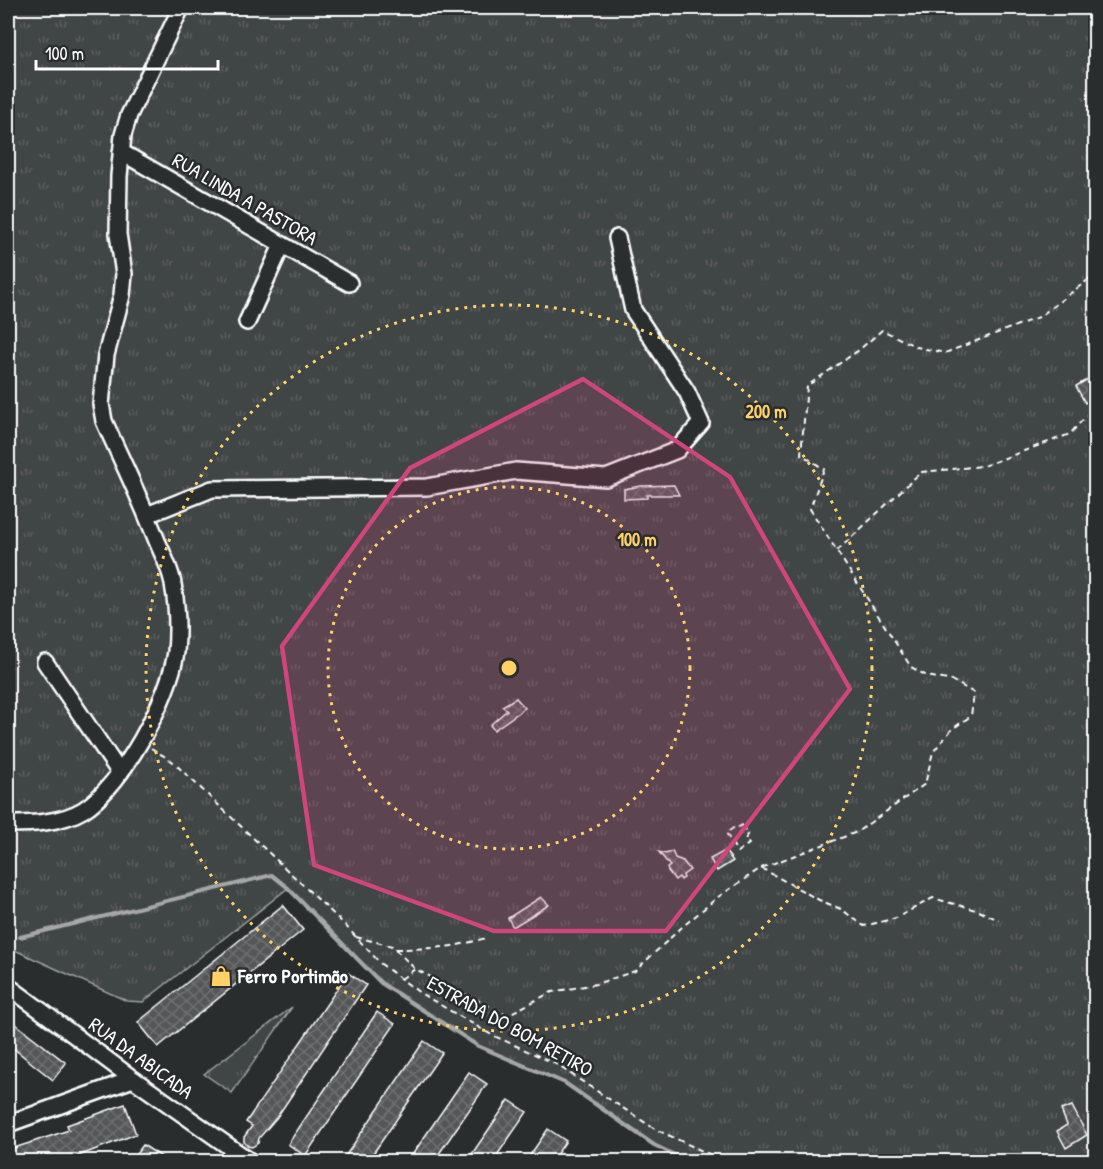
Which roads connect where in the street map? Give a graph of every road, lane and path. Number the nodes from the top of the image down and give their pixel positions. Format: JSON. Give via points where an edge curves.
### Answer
{"nodes":[{"id":1,"x":181,"y":8,"type":"edge"},
{"id":2,"x":121,"y":152,"type":"junction"},
{"id":3,"x":617,"y":238,"type":"dead end"},
{"id":4,"x":282,"y":245,"type":"junction"},
{"id":5,"x":1095,"y":277,"type":"edge"},
{"id":6,"x":349,"y":283,"type":"dead end"},
{"id":7,"x":248,"y":322,"type":"dead end"},
{"id":8,"x":1095,"y":405,"type":"edge"},
{"id":9,"x":147,"y":515,"type":"junction"},
{"id":10,"x":837,"y":551,"type":"junction"},
{"id":11,"x":45,"y":662,"type":"dead end"},
{"id":12,"x":141,"y":742,"type":"junction"},
{"id":13,"x":120,"y":773,"type":"junction"},
{"id":14,"x":8,"y":824,"type":"edge"},
{"id":15,"x":739,"y":851,"type":"joint"},
{"id":16,"x":761,"y":868,"type":"junction"},
{"id":17,"x":999,"y":920,"type":"dead end"},
{"id":18,"x":356,"y":937,"type":"junction"},
{"id":19,"x":485,"y":938,"type":"dead end"},
{"id":20,"x":395,"y":950,"type":"junction"},
{"id":21,"x":415,"y":969,"type":"junction"},
{"id":22,"x":401,"y":979,"type":"junction"},
{"id":23,"x":8,"y":986,"type":"edge"},
{"id":24,"x":133,"y":1079,"type":"junction"},
{"id":25,"x":8,"y":1124,"type":"edge"},
{"id":26,"x":251,"y":1161,"type":"edge"},
{"id":27,"x":726,"y":1161,"type":"edge"}],
"edges":[{"from":1,"to":2,"type":"street","via":[[129,115]]},
{"from":2,"to":4,"type":"street","name":"RUA LINDA A PASTORA"},
{"from":2,"to":9,"type":"street","via":[[118,234],[124,273],[100,404]]},
{"from":3,"to":9,"type":"street","via":[[633,310],[687,392],[701,423],[677,450],[606,478],[516,471],[427,487],[212,489]]},
{"from":4,"to":6,"type":"street","name":"RUA LINDA A PASTORA"},
{"from":4,"to":7,"type":"street"},
{"from":5,"to":10,"type":"path","via":[[1039,317],[945,354],[917,347],[882,330],[807,386],[801,454],[824,469],[810,509]]},
{"from":8,"to":10,"type":"path","via":[[1070,434],[983,466],[921,472]]},
{"from":9,"to":12,"type":"street","via":[[173,581],[177,616],[176,653]]},
{"from":10,"to":16,"type":"path","via":[[911,667],[927,676],[953,681],[974,693],[971,716],[952,729],[933,752],[925,784],[904,800],[857,832]]},
{"from":11,"to":13,"type":"street"},
{"from":12,"to":13,"type":"street"},
{"from":12,"to":18,"type":"path","name":"ESTRADA DO BOM RETIRO","via":[[172,761]]},
{"from":13,"to":14,"type":"street","via":[[82,810],[54,820]]},
{"from":15,"to":15,"type":"path","via":[[749,844],[742,825],[726,833]]},
{"from":16,"to":17,"type":"path","via":[[841,909],[864,926],[896,918],[933,898]]},
{"from":16,"to":21,"type":"path","via":[[718,897],[635,971],[596,984],[552,992],[507,1015]]},
{"from":18,"to":20,"type":"path"},
{"from":18,"to":22,"type":"path","name":"ESTRADA DO BOM RETIRO"},
{"from":19,"to":20,"type":"path","via":[[459,946]]},
{"from":20,"to":21,"type":"path"},
{"from":21,"to":22,"type":"path"},
{"from":22,"to":27,"type":"path","name":"ESTRADA DO BOM RETIRO","via":[[490,1034],[554,1063],[656,1129]]},
{"from":23,"to":24,"type":"street","name":"RUA DA ABICADA"},
{"from":24,"to":25,"type":"street"},
{"from":24,"to":26,"type":"street","name":"RUA DA ABICADA"}]}
